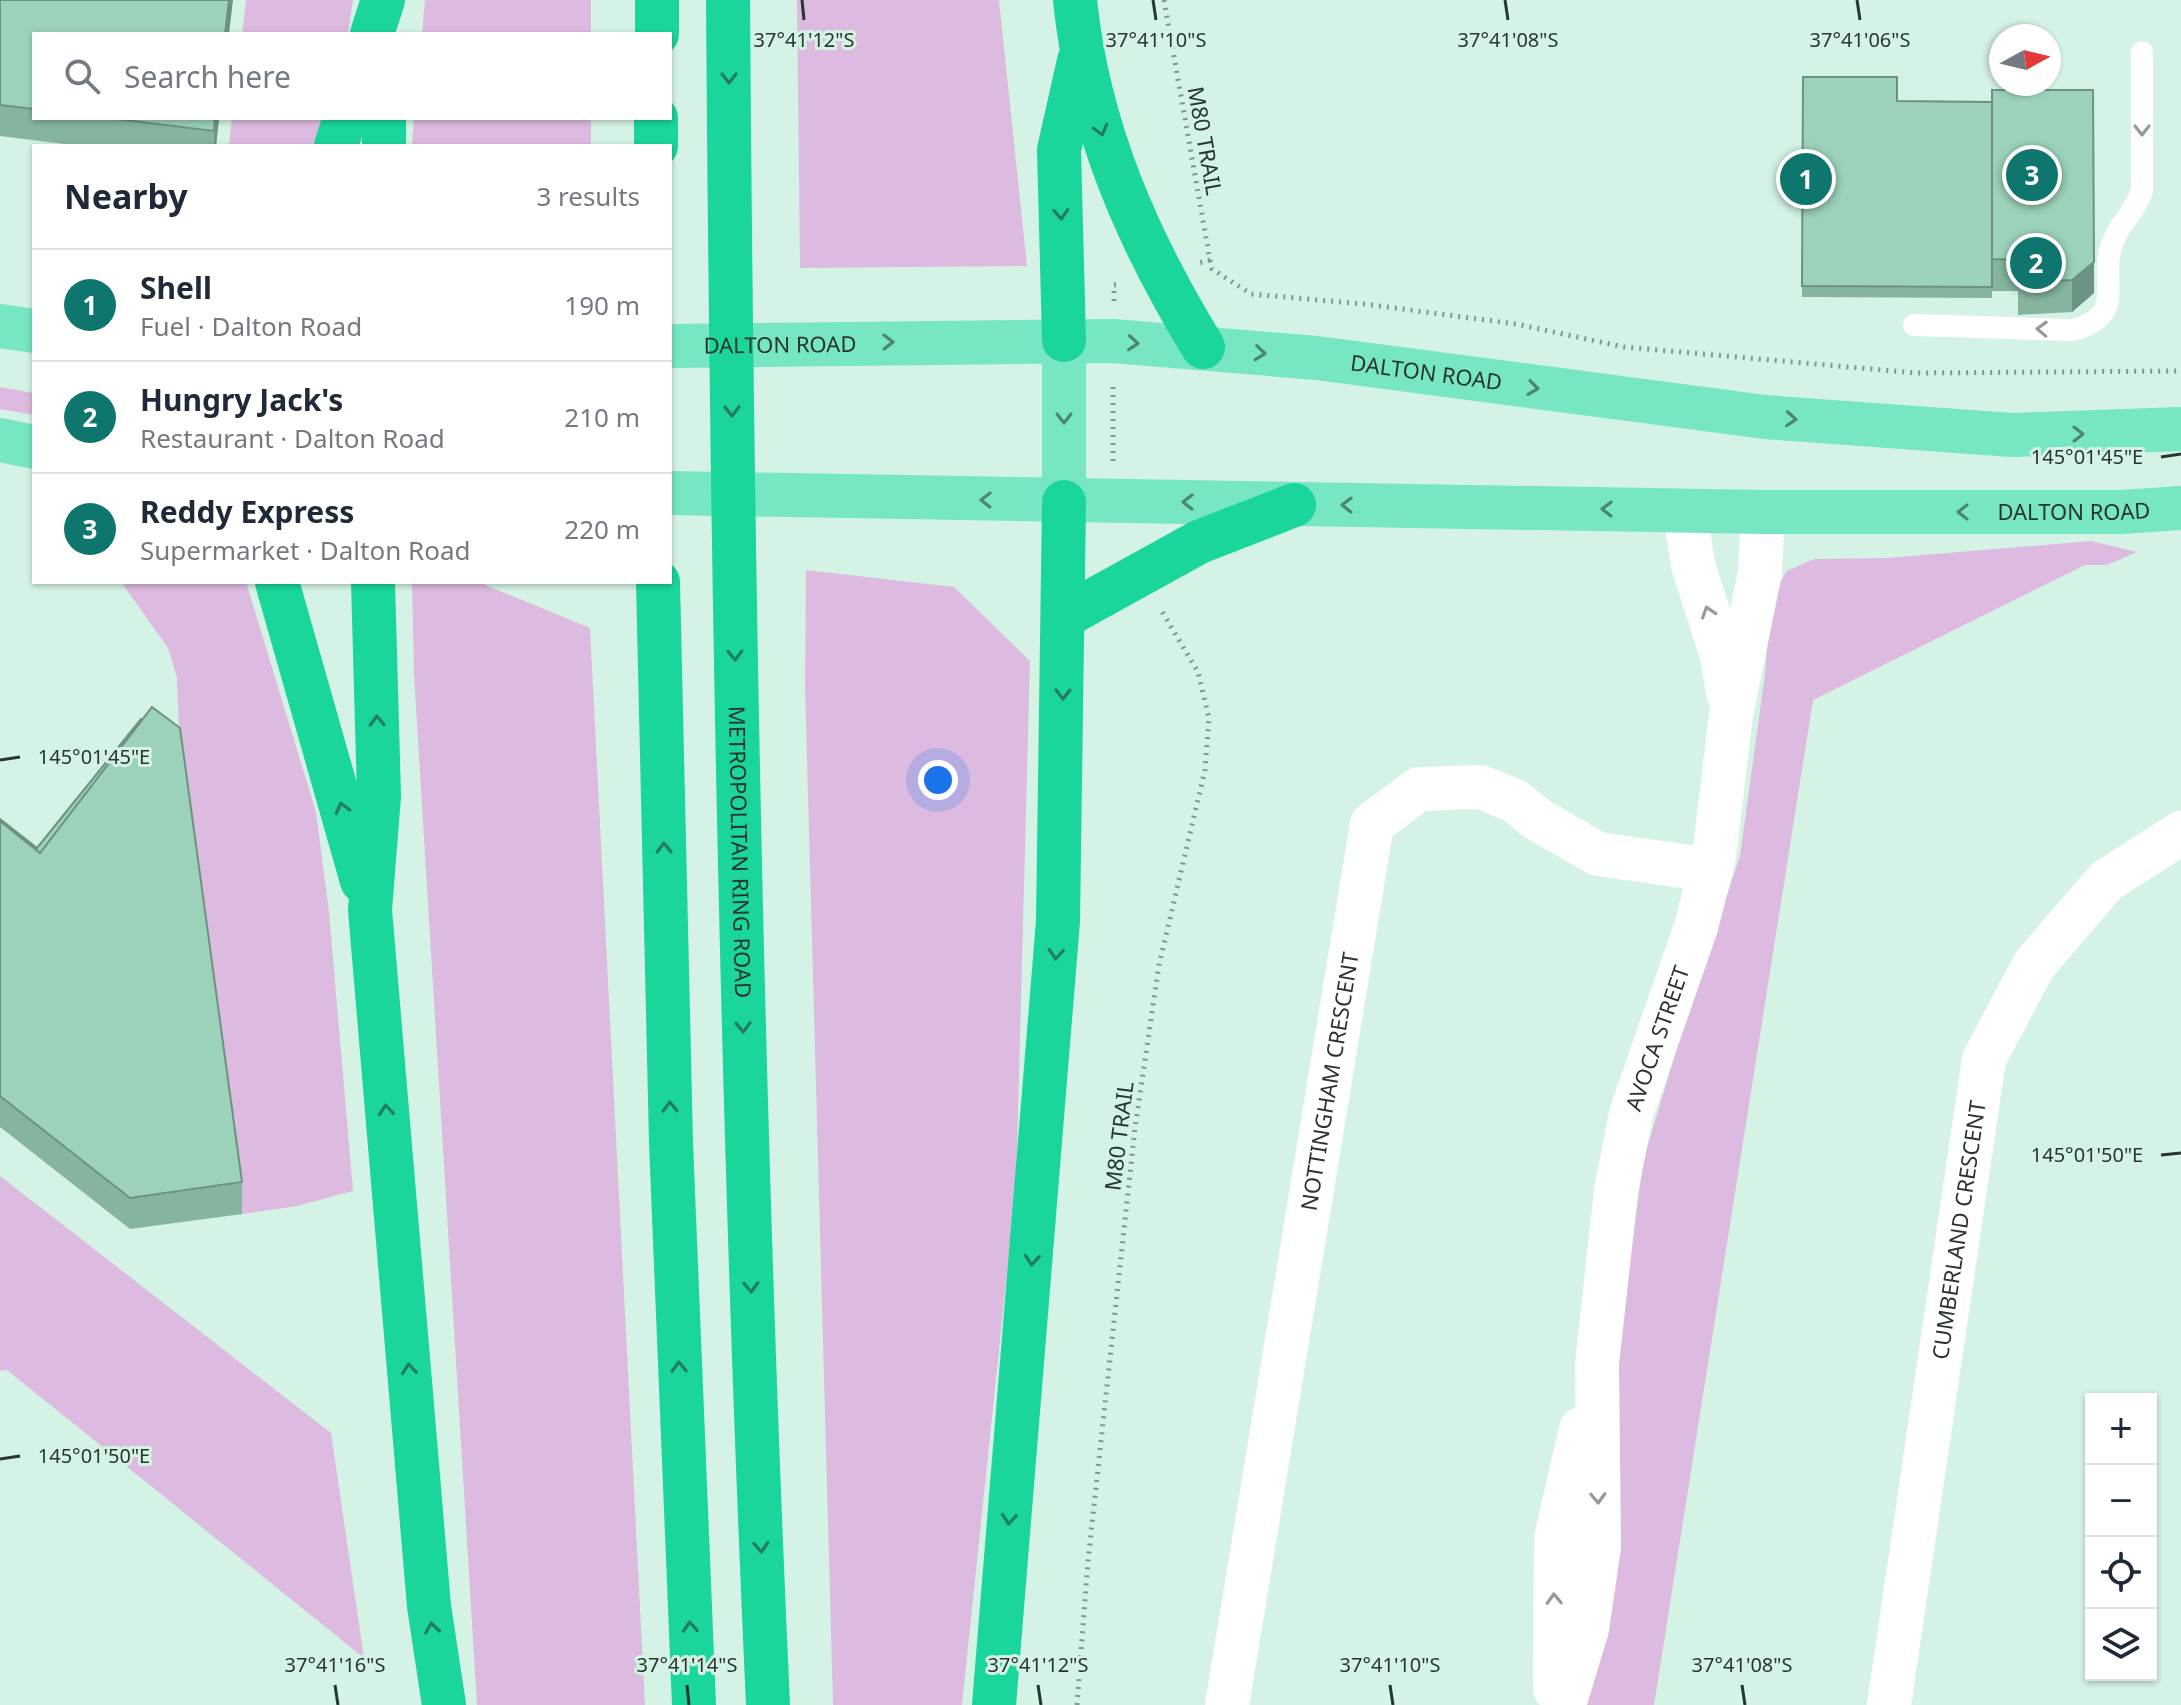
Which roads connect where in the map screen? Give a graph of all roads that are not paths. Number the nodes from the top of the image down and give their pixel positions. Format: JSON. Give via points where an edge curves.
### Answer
{"nodes":[{"id":1,"x":657,"y":0,"type":"edge"},
{"id":2,"x":728,"y":0,"type":"edge"},
{"id":3,"x":1075,"y":0,"type":"edge"},
{"id":4,"x":657,"y":32,"type":"edge"},
{"id":5,"x":2142,"y":52,"type":"dead end"},
{"id":6,"x":1081,"y":54,"type":"junction"},
{"id":7,"x":344,"y":120,"type":"edge"},
{"id":8,"x":384,"y":120,"type":"edge"},
{"id":9,"x":656,"y":120,"type":"edge"},
{"id":10,"x":337,"y":144,"type":"edge"},
{"id":11,"x":384,"y":144,"type":"edge"},
{"id":12,"x":656,"y":144,"type":"edge"},
{"id":13,"x":1914,"y":325,"type":"dead end"},
{"id":14,"x":0,"y":326,"type":"edge"},
{"id":15,"x":32,"y":331,"type":"edge"},
{"id":16,"x":1064,"y":340,"type":"junction"},
{"id":17,"x":672,"y":346,"type":"edge"},
{"id":18,"x":1203,"y":347,"type":"junction"},
{"id":19,"x":2181,"y":429,"type":"edge"},
{"id":20,"x":0,"y":440,"type":"edge"},
{"id":21,"x":32,"y":447,"type":"edge"},
{"id":22,"x":672,"y":493,"type":"edge"},
{"id":23,"x":1064,"y":502,"type":"junction"},
{"id":24,"x":1294,"y":505,"type":"junction"},
{"id":25,"x":2181,"y":508,"type":"edge"},
{"id":26,"x":1685,"y":511,"type":"junction"},
{"id":27,"x":1763,"y":512,"type":"junction"},
{"id":28,"x":278,"y":584,"type":"edge"},
{"id":29,"x":373,"y":584,"type":"edge"},
{"id":30,"x":658,"y":584,"type":"edge"},
{"id":31,"x":1065,"y":616,"type":"junction"},
{"id":32,"x":1731,"y":715,"type":"junction"},
{"id":33,"x":2181,"y":833,"type":"edge"},
{"id":34,"x":1711,"y":870,"type":"junction"},
{"id":35,"x":370,"y":910,"type":"junction"},
{"id":36,"x":1597,"y":1364,"type":"junction"},
{"id":37,"x":444,"y":1705,"type":"edge"},
{"id":38,"x":694,"y":1705,"type":"edge"},
{"id":39,"x":768,"y":1705,"type":"edge"},
{"id":40,"x":994,"y":1705,"type":"edge"},
{"id":41,"x":1227,"y":1705,"type":"edge"},
{"id":42,"x":1554,"y":1705,"type":"edge"},
{"id":43,"x":1564,"y":1705,"type":"edge"},
{"id":44,"x":1889,"y":1705,"type":"edge"}],
"edges":[{"from":1,"to":4,"type":"highway"},
{"from":2,"to":39,"type":"highway","name":"METROPOLITAN RING ROAD","one_way":true,"via":[[734,577],[753,1351]]},
{"from":3,"to":6,"type":"highway"},
{"from":5,"to":13,"type":"lane","one_way":true,"via":[[2142,191],[2113,239],[2104,313],[2092,325],[2072,330]]},
{"from":6,"to":16,"type":"highway","one_way":true,"via":[[1059,150]]},
{"from":6,"to":18,"type":"highway","one_way":true,"via":[[1112,170],[1159,276]]},
{"from":7,"to":10,"type":"highway"},
{"from":8,"to":11,"type":"highway"},
{"from":9,"to":12,"type":"highway"},
{"from":14,"to":15,"type":"main road"},
{"from":17,"to":16,"type":"main road","name":"DALTON ROAD","one_way":true},
{"from":16,"to":18,"type":"main road","name":"DALTON ROAD","one_way":true},
{"from":16,"to":23,"type":"main road","one_way":true},
{"from":18,"to":19,"type":"main road","name":"DALTON ROAD","one_way":true,"via":[[1765,417],[2012,435]]},
{"from":20,"to":21,"type":"main road"},
{"from":23,"to":22,"type":"main road","name":"DALTON ROAD","one_way":true},
{"from":24,"to":23,"type":"main road","name":"DALTON ROAD","one_way":true},
{"from":23,"to":31,"type":"highway"},
{"from":26,"to":24,"type":"main road","name":"DALTON ROAD","one_way":true},
{"from":24,"to":31,"type":"highway","via":[[1199,542]]},
{"from":25,"to":27,"type":"main road","name":"DALTON ROAD","one_way":true},
{"from":26,"to":27,"type":"main road","name":"DALTON ROAD"},
{"from":32,"to":26,"type":"street","name":"AVOCA STREET","one_way":true,"via":[[1722,656],[1693,565]]},
{"from":27,"to":32,"type":"street","name":"AVOCA STREET","via":[[1760,572]]},
{"from":35,"to":28,"type":"highway","one_way":true},
{"from":35,"to":29,"type":"highway","one_way":true,"via":[[379,796]]},
{"from":38,"to":30,"type":"highway","one_way":true,"via":[[671,1143]]},
{"from":31,"to":40,"type":"highway","one_way":true,"via":[[1058,921]]},
{"from":32,"to":34,"type":"street","name":"AVOCA STREET"},
{"from":33,"to":44,"type":"street","name":"CUMBERLAND CRESCENT","via":[[2106,881],[2034,965],[1984,1059]]},
{"from":34,"to":36,"type":"street","name":"AVOCA STREET","via":[[1631,1114],[1605,1269]]},
{"from":34,"to":41,"type":"street","name":"NOTTINGHAM CRESCENT","via":[[1598,854],[1515,801],[1481,787],[1419,789],[1372,824]]},
{"from":37,"to":35,"type":"highway","one_way":true,"via":[[429,1606]]},
{"from":42,"to":36,"type":"street","name":"AVOCA STREET","one_way":true,"via":[[1556,1538]]},
{"from":36,"to":43,"type":"street","name":"AVOCA STREET","one_way":true,"via":[[1599,1547],[1587,1629]]}]}
